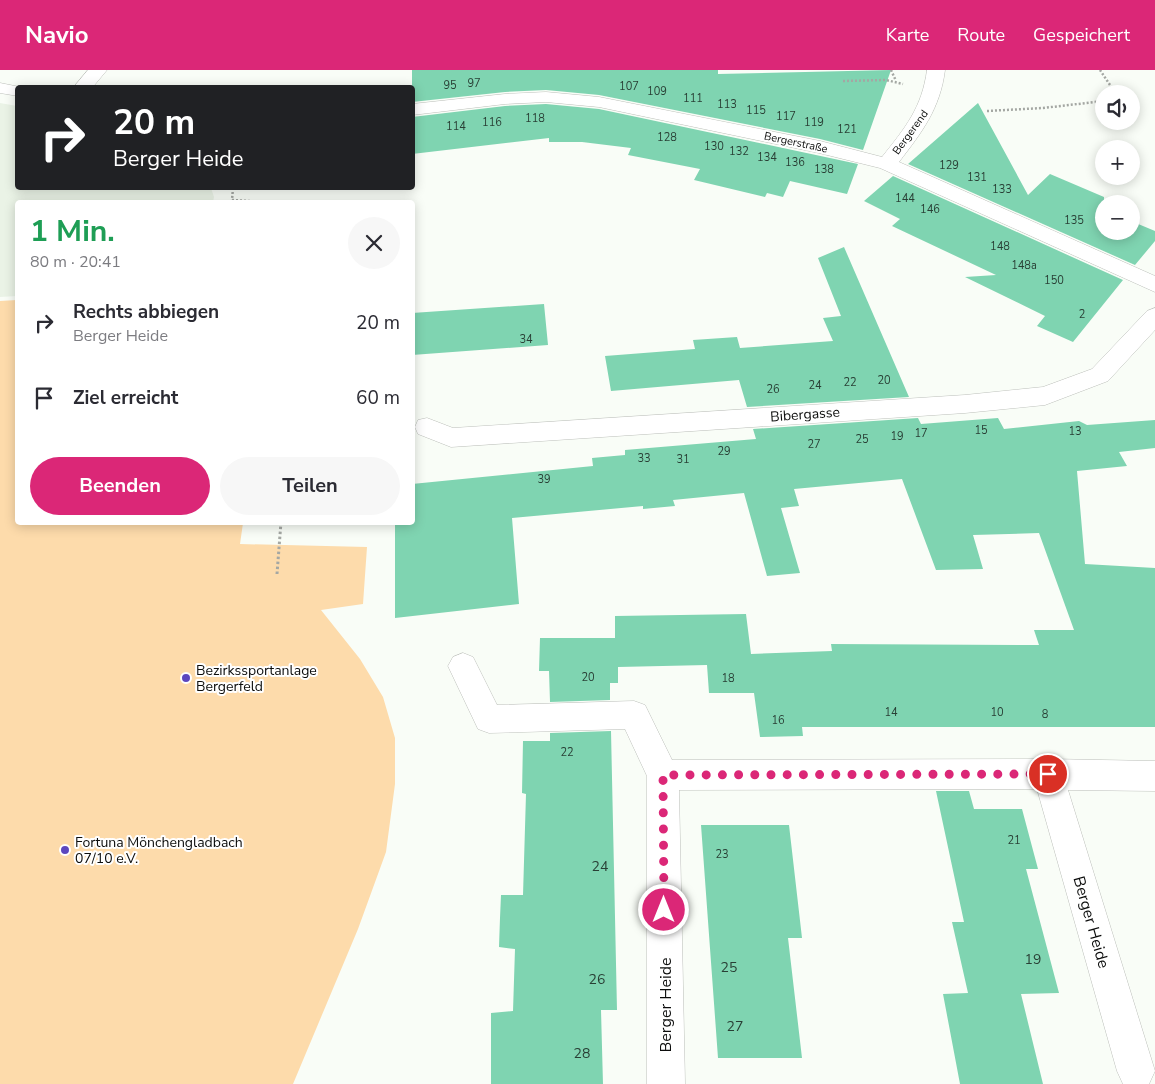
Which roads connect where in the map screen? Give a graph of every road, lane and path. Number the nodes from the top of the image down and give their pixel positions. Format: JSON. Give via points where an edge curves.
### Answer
{"nodes":[{"id":1,"x":98,"y":70,"type":"edge"},
{"id":2,"x":891,"y":70,"type":"edge"},
{"id":3,"x":936,"y":70,"type":"edge"},
{"id":4,"x":1100,"y":70,"type":"edge"},
{"id":5,"x":843,"y":80,"type":"dead end"},
{"id":6,"x":896,"y":82,"type":"junction"},
{"id":7,"x":85,"y":85,"type":"edge"},
{"id":8,"x":1110,"y":85,"type":"edge"},
{"id":9,"x":0,"y":88,"type":"edge"},
{"id":10,"x":15,"y":90,"type":"edge"},
{"id":11,"x":933,"y":91,"type":"junction"},
{"id":12,"x":1095,"y":102,"type":"edge"},
{"id":13,"x":415,"y":110,"type":"edge"},
{"id":14,"x":987,"y":111,"type":"dead end"},
{"id":15,"x":887,"y":164,"type":"junction"},
{"id":16,"x":1155,"y":285,"type":"edge"},
{"id":17,"x":1155,"y":316,"type":"edge"},
{"id":18,"x":427,"y":427,"type":"dead end"},
{"id":19,"x":281,"y":525,"type":"edge"},
{"id":20,"x":277,"y":574,"type":"dead end"},
{"id":21,"x":463,"y":666,"type":"dead end"},
{"id":22,"x":1048,"y":774,"type":"junction"},
{"id":23,"x":663,"y":775,"type":"junction"},
{"id":24,"x":1155,"y":776,"type":"edge"},
{"id":25,"x":1136,"y":1071,"type":"dead end"},
{"id":26,"x":666,"y":1084,"type":"edge"}],
"edges":[{"from":1,"to":7,"type":"street"},
{"from":2,"to":6,"type":"path"},
{"from":3,"to":11,"type":"street","name":"Bergerend"},
{"from":4,"to":8,"type":"path"},
{"from":5,"to":6,"type":"path"},
{"from":6,"to":11,"type":"path"},
{"from":9,"to":10,"type":"street"},
{"from":11,"to":15,"type":"street","name":"Bergerend","via":[[927,111]]},
{"from":12,"to":14,"type":"path"},
{"from":13,"to":15,"type":"street","name":"Bergerstraße","via":[[546,97],[599,102],[820,147]]},
{"from":15,"to":16,"type":"street","name":"Bergerstraße"},
{"from":17,"to":18,"type":"street","name":"Bibergasse","via":[[1100,374],[1045,396],[451,438]]},
{"from":19,"to":20,"type":"path"},
{"from":21,"to":23,"type":"street","name":"Berger Heide","via":[[489,719],[634,715]]},
{"from":22,"to":23,"type":"street"},
{"from":22,"to":24,"type":"street"},
{"from":22,"to":25,"type":"street","name":"Berger Heide"},
{"from":23,"to":26,"type":"street","name":"Berger Heide"}]}
